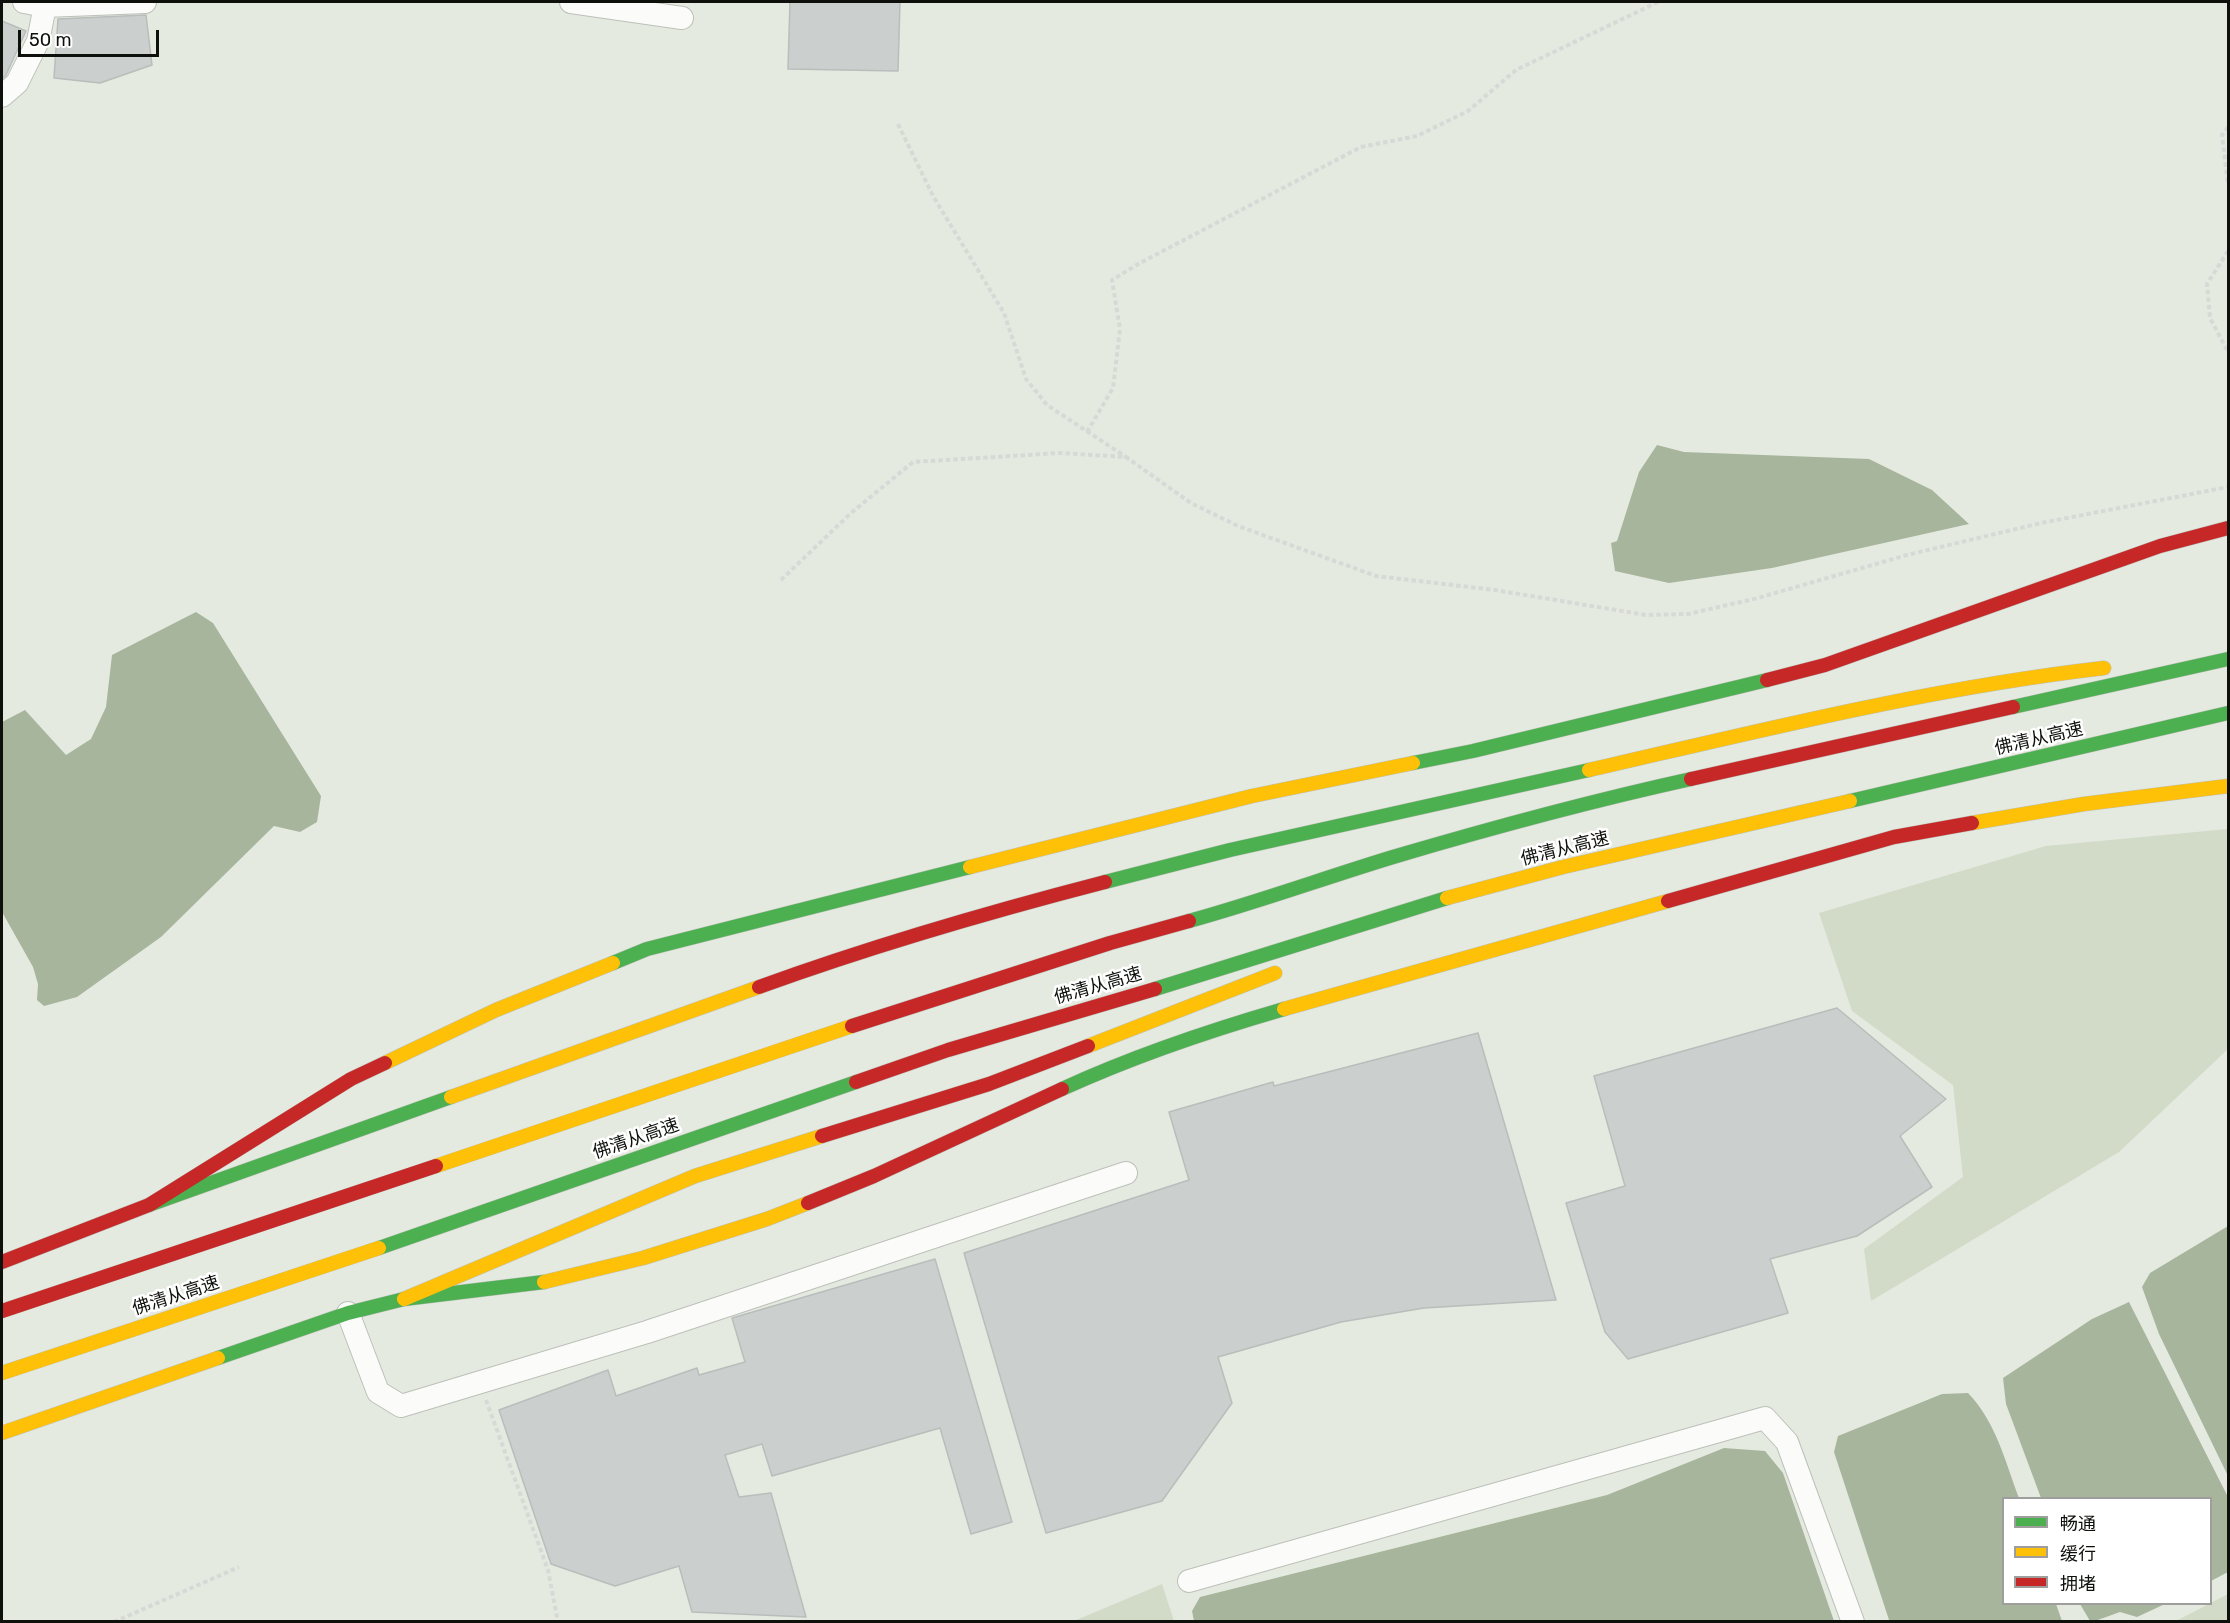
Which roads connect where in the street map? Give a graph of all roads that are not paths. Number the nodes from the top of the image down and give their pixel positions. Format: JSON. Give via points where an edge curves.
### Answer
{"nodes":[{"id":1,"x":146,"y":2,"type":"edge"},
{"id":2,"x":571,"y":2,"type":"edge"},
{"id":3,"x":35,"y":4,"type":"edge"},
{"id":4,"x":682,"y":18,"type":"dead end"},
{"id":5,"x":2,"y":96,"type":"edge"},
{"id":6,"x":2229,"y":528,"type":"edge"},
{"id":7,"x":2229,"y":657,"type":"edge"},
{"id":8,"x":2136,"y":665,"type":"dead end"},
{"id":9,"x":2113,"y":667,"type":"dead end"},
{"id":10,"x":2229,"y":713,"type":"edge"},
{"id":11,"x":2229,"y":786,"type":"edge"},
{"id":12,"x":1516,"y":879,"type":"junction"},
{"id":13,"x":1443,"y":913,"type":"dead end"},
{"id":14,"x":1289,"y":968,"type":"dead end"},
{"id":15,"x":1126,"y":1173,"type":"dead end"},
{"id":16,"x":149,"y":1205,"type":"junction"},
{"id":17,"x":2,"y":1262,"type":"edge"},
{"id":18,"x":404,"y":1299,"type":"junction"},
{"id":19,"x":2,"y":1311,"type":"edge"},
{"id":20,"x":348,"y":1313,"type":"junction"},
{"id":21,"x":2,"y":1374,"type":"edge"},
{"id":22,"x":2,"y":1432,"type":"edge"},
{"id":23,"x":1189,"y":1581,"type":"dead end"},
{"id":24,"x":1853,"y":1622,"type":"edge"}],
"edges":[{"from":1,"to":3,"type":"street"},
{"from":2,"to":4,"type":"street"},
{"from":3,"to":5,"type":"street","via":[[38,41],[18,83]]},
{"from":6,"to":16,"type":"main road","via":[[2160,546],[1825,665],[1473,751],[1252,796],[647,949],[496,1010],[351,1078]]},
{"from":7,"to":8,"type":"main road"},
{"from":7,"to":19,"type":"main road","name":"佛清从高速","via":[[1677,782],[1391,858],[936,998]]},
{"from":9,"to":16,"type":"main road","via":[[2033,676],[1839,712],[1230,850],[1028,902],[797,973]]},
{"from":10,"to":12,"type":"main road","name":"佛清从高速"},
{"from":11,"to":18,"type":"main road","via":[[2084,804],[1871,843],[1225,1026],[1112,1066],[874,1176],[778,1214],[643,1258],[551,1281]]},
{"from":12,"to":13,"type":"main road"},
{"from":12,"to":21,"type":"main road","name":"佛清从高速","via":[[948,1050]]},
{"from":14,"to":18,"type":"main road","via":[[989,1084],[695,1176]]},
{"from":15,"to":20,"type":"street","via":[[647,1332],[401,1407],[378,1392]]},
{"from":16,"to":17,"type":"main road"},
{"from":18,"to":20,"type":"main road"},
{"from":20,"to":22,"type":"main road"},
{"from":23,"to":24,"type":"street","via":[[1765,1418],[1787,1442]]}]}
